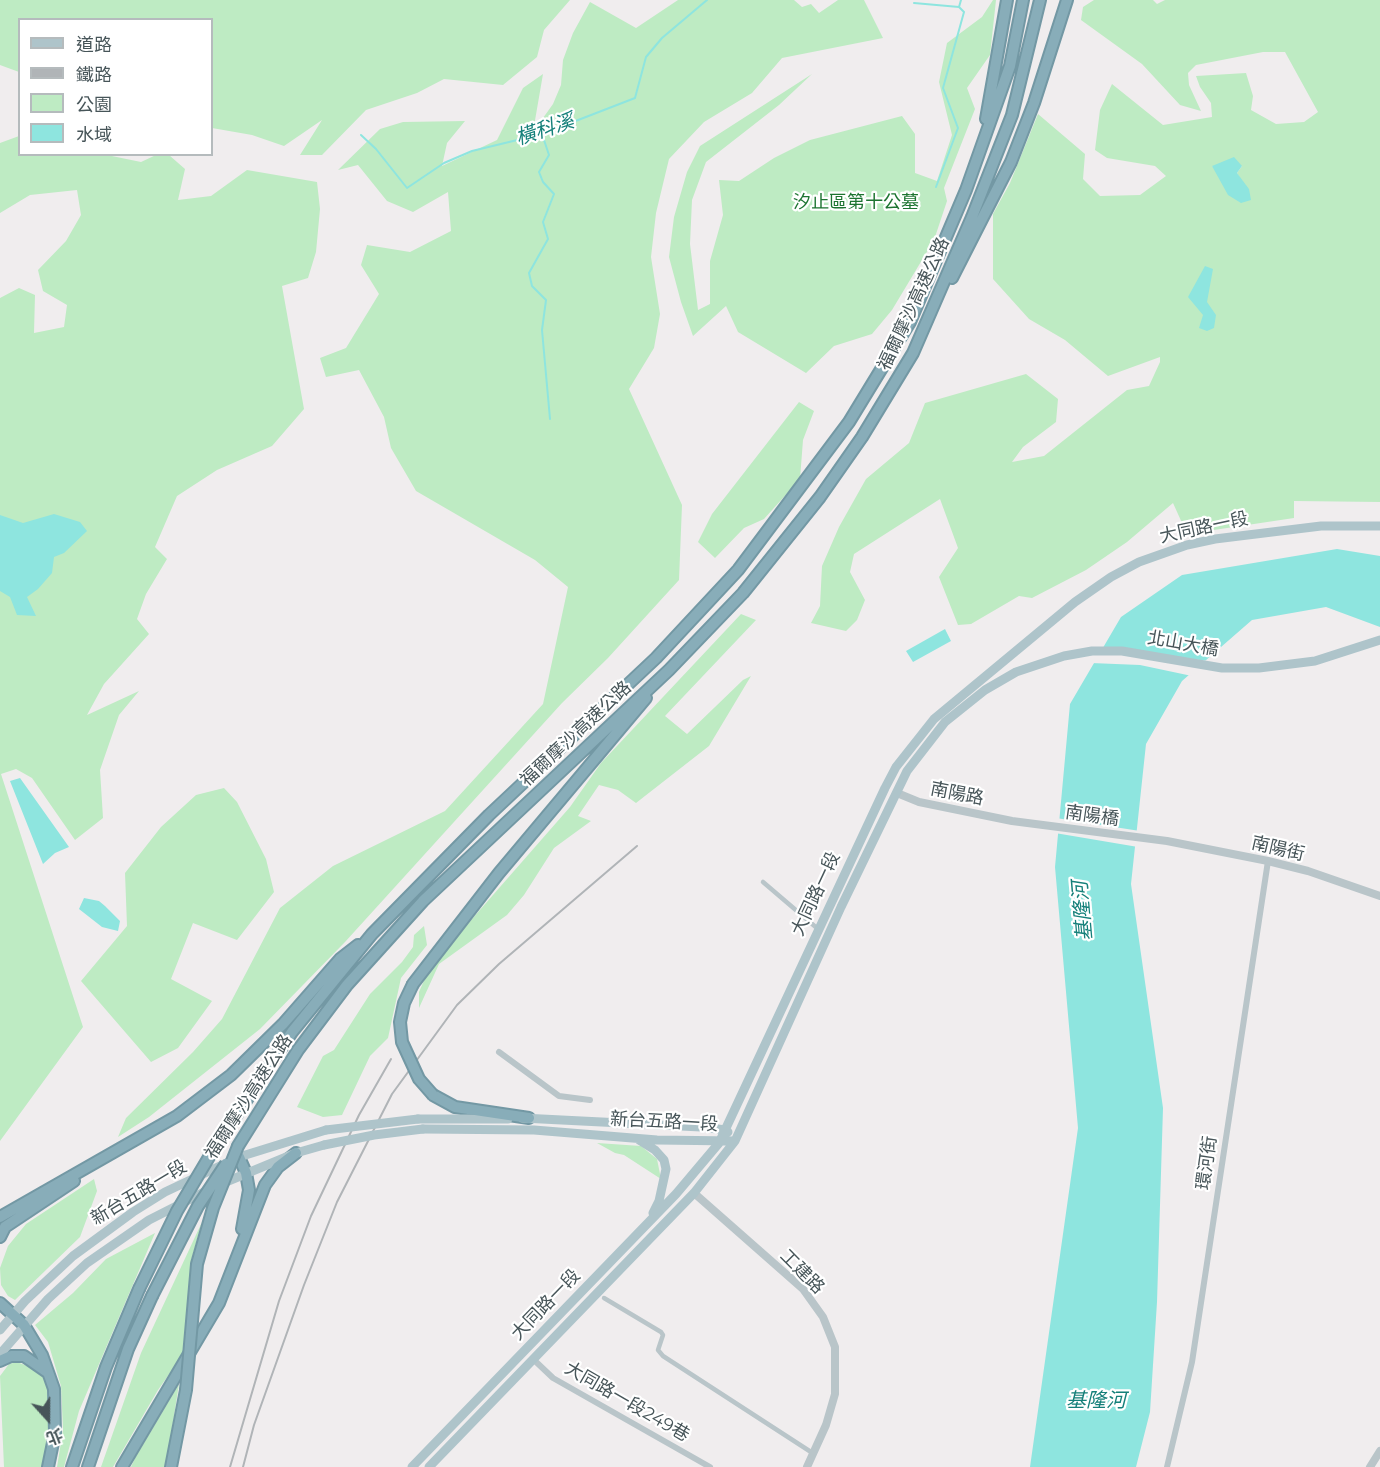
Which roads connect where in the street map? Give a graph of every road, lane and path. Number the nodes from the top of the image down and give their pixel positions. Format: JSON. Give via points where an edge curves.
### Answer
{"nodes":[{"id":1,"x":1007,"y":0,"type":"edge"},
{"id":2,"x":1023,"y":0,"type":"edge"},
{"id":3,"x":1040,"y":0,"type":"edge"},
{"id":4,"x":1068,"y":0,"type":"edge"},
{"id":5,"x":980,"y":152,"type":"junction"},
{"id":6,"x":913,"y":353,"type":"junction"},
{"id":7,"x":1380,"y":526,"type":"edge"},
{"id":8,"x":1380,"y":640,"type":"edge"},
{"id":9,"x":669,"y":670,"type":"junction"},
{"id":10,"x":985,"y":690,"type":"joint"},
{"id":11,"x":885,"y":788,"type":"junction"},
{"id":12,"x":897,"y":793,"type":"junction"},
{"id":13,"x":1012,"y":820,"type":"joint"},
{"id":14,"x":1167,"y":841,"type":"joint"},
{"id":15,"x":1268,"y":861,"type":"junction"},
{"id":16,"x":764,"y":882,"type":"dead end"},
{"id":17,"x":1380,"y":896,"type":"edge"},
{"id":18,"x":818,"y":929,"type":"junction"},
{"id":19,"x":372,"y":934,"type":"junction"},
{"id":20,"x":499,"y":1052,"type":"dead end"},
{"id":21,"x":590,"y":1100,"type":"dead end"},
{"id":22,"x":529,"y":1118,"type":"junction"},
{"id":23,"x":726,"y":1130,"type":"junction"},
{"id":24,"x":150,"y":1132,"type":"junction"},
{"id":25,"x":637,"y":1139,"type":"junction"},
{"id":26,"x":735,"y":1141,"type":"junction"},
{"id":27,"x":719,"y":1143,"type":"junction"},
{"id":28,"x":238,"y":1152,"type":"junction"},
{"id":29,"x":296,"y":1153,"type":"junction"},
{"id":30,"x":246,"y":1173,"type":"junction"},
{"id":31,"x":694,"y":1193,"type":"junction"},
{"id":32,"x":0,"y":1217,"type":"edge"},
{"id":33,"x":650,"y":1219,"type":"junction"},
{"id":34,"x":0,"y":1237,"type":"edge"},
{"id":35,"x":236,"y":1255,"type":"junction"},
{"id":36,"x":596,"y":1277,"type":"junction"},
{"id":37,"x":607,"y":1282,"type":"junction"},
{"id":38,"x":604,"y":1298,"type":"dead end"},
{"id":39,"x":0,"y":1303,"type":"edge"},
{"id":40,"x":12,"y":1316,"type":"junction"},
{"id":41,"x":24,"y":1325,"type":"junction"},
{"id":42,"x":0,"y":1330,"type":"edge"},
{"id":43,"x":0,"y":1354,"type":"edge"},
{"id":44,"x":533,"y":1359,"type":"junction"},
{"id":45,"x":0,"y":1361,"type":"edge"},
{"id":46,"x":49,"y":1375,"type":"junction"},
{"id":47,"x":443,"y":1434,"type":"junction"},
{"id":48,"x":452,"y":1442,"type":"junction"},
{"id":49,"x":1380,"y":1451,"type":"edge"},
{"id":50,"x":811,"y":1452,"type":"dead end"},
{"id":51,"x":48,"y":1467,"type":"edge"},
{"id":52,"x":72,"y":1467,"type":"edge"},
{"id":53,"x":88,"y":1467,"type":"edge"},
{"id":54,"x":122,"y":1467,"type":"edge"},
{"id":55,"x":171,"y":1467,"type":"edge"},
{"id":56,"x":412,"y":1467,"type":"edge"},
{"id":57,"x":429,"y":1467,"type":"edge"},
{"id":58,"x":710,"y":1467,"type":"edge"},
{"id":59,"x":807,"y":1467,"type":"edge"},
{"id":60,"x":1167,"y":1467,"type":"edge"},
{"id":61,"x":1370,"y":1467,"type":"edge"}],
"edges":[{"from":1,"to":5,"type":"highway"},
{"from":2,"to":5,"type":"highway","name":"福爾摩沙高速公路","via":[[1010,66]]},
{"from":3,"to":6,"type":"highway","name":"福爾摩沙高速公路","via":[[1012,115]]},
{"from":4,"to":6,"type":"highway","via":[[1011,162]]},
{"from":5,"to":19,"type":"highway","name":"福爾摩沙高速公路","via":[[910,322],[849,422],[766,535],[656,658],[489,815]]},
{"from":6,"to":9,"type":"highway","name":"福爾摩沙高速公路","via":[[820,497],[742,593]]},
{"from":7,"to":11,"type":"main road","name":"大同路一段","via":[[1321,526],[1215,539],[1160,554],[1111,577],[1075,602],[934,719],[896,767]]},
{"from":8,"to":10,"type":"main road","name":"北山大橋","via":[[1315,661],[1259,668],[1222,668],[1122,651],[1092,651],[1039,663]]},
{"from":9,"to":22,"type":"highway","bridge":true,"via":[[491,882],[413,984],[404,1003],[400,1022],[402,1042],[419,1079],[433,1095],[455,1107]]},
{"from":9,"to":28,"type":"highway","name":"福爾摩沙高速公路","via":[[423,901],[354,976],[298,1050]]},
{"from":10,"to":12,"type":"main road","name":"大同路一段","via":[[932,735]]},
{"from":11,"to":12,"type":"street"},
{"from":11,"to":18,"type":"main road","name":"大同路一段"},
{"from":12,"to":13,"type":"street","name":"南陽路","via":[[919,802]]},
{"from":12,"to":26,"type":"main road","name":"大同路一段"},
{"from":13,"to":14,"type":"street","name":"南陽橋"},
{"from":14,"to":15,"type":"street","name":"南陽街"},
{"from":15,"to":17,"type":"street","name":"南陽街"},
{"from":15,"to":60,"type":"street","name":"環河街","via":[[1192,1362]]},
{"from":16,"to":18,"type":"street"},
{"from":18,"to":23,"type":"main road","name":"大同路一段"},
{"from":19,"to":24,"type":"highway","via":[[340,959],[231,1075]]},
{"from":19,"to":52,"type":"highway","name":"福爾摩沙高速公路","bridge":true,"via":[[292,1032],[177,1211],[138,1289],[106,1367]]},
{"from":20,"to":21,"type":"street","via":[[559,1095]]},
{"from":22,"to":23,"type":"main road","name":"新台五路一段"},
{"from":22,"to":28,"type":"main road","name":"新台五路一段","bridge":true,"via":[[418,1119],[326,1131]]},
{"from":23,"to":26,"type":"main road","name":"新台五路一段"},
{"from":23,"to":27,"type":"main road","name":"大同路一段"},
{"from":24,"to":32,"type":"highway"},
{"from":24,"to":34,"type":"highway","via":[[5,1227]]},
{"from":25,"to":27,"type":"main road","name":"新台五路一段"},
{"from":25,"to":29,"type":"main road","name":"新台五路一段","bridge":true,"via":[[534,1131],[423,1130],[374,1135]]},
{"from":25,"to":33,"type":"main road","via":[[656,1150],[666,1168],[659,1201]]},
{"from":26,"to":27,"type":"main road","name":"新台五路一段"},
{"from":26,"to":31,"type":"main road","name":"大同路一段"},
{"from":27,"to":33,"type":"main road","name":"大同路一段"},
{"from":28,"to":30,"type":"highway"},
{"from":28,"to":40,"type":"main road","name":"新台五路一段","via":[[133,1212],[73,1256]]},
{"from":28,"to":53,"type":"highway","name":"福爾摩沙高速公路","bridge":true,"via":[[198,1206],[152,1296],[128,1349]]},
{"from":28,"to":55,"type":"highway","bridge":true,"via":[[213,1208],[197,1264],[186,1390]]},
{"from":29,"to":30,"type":"main road","name":"新台五路一段"},
{"from":29,"to":35,"type":"highway","via":[[278,1167],[265,1185]]},
{"from":30,"to":35,"type":"highway","via":[[249,1190]]},
{"from":30,"to":41,"type":"main road","name":"新台五路一段","via":[[149,1220],[80,1268]]},
{"from":31,"to":37,"type":"main road","name":"大同路一段"},
{"from":31,"to":59,"type":"street","name":"工建路","via":[[803,1289],[827,1327],[835,1347],[835,1394]]},
{"from":33,"to":36,"type":"main road","name":"大同路一段"},
{"from":35,"to":54,"type":"highway","via":[[219,1303]]},
{"from":36,"to":37,"type":"street"},
{"from":36,"to":47,"type":"main road","name":"大同路一段"},
{"from":37,"to":44,"type":"main road","name":"大同路一段"},
{"from":38,"to":50,"type":"street","via":[[658,1329],[663,1335],[658,1350],[663,1356]]},
{"from":39,"to":40,"type":"highway"},
{"from":40,"to":41,"type":"highway"},
{"from":40,"to":42,"type":"main road","name":"新台五路一段"},
{"from":41,"to":43,"type":"main road","name":"新台五路一段"},
{"from":41,"to":46,"type":"highway"},
{"from":44,"to":48,"type":"main road","name":"大同路一段"},
{"from":44,"to":58,"type":"street","name":"大同路一段249巷","via":[[553,1378]]},
{"from":45,"to":46,"type":"highway","via":[[24,1356]]},
{"from":46,"to":51,"type":"highway","via":[[56,1414]]},
{"from":47,"to":48,"type":"main road"},
{"from":47,"to":56,"type":"main road","name":"大同路一段"},
{"from":48,"to":57,"type":"main road","name":"大同路一段"},
{"from":49,"to":61,"type":"street"}]}
